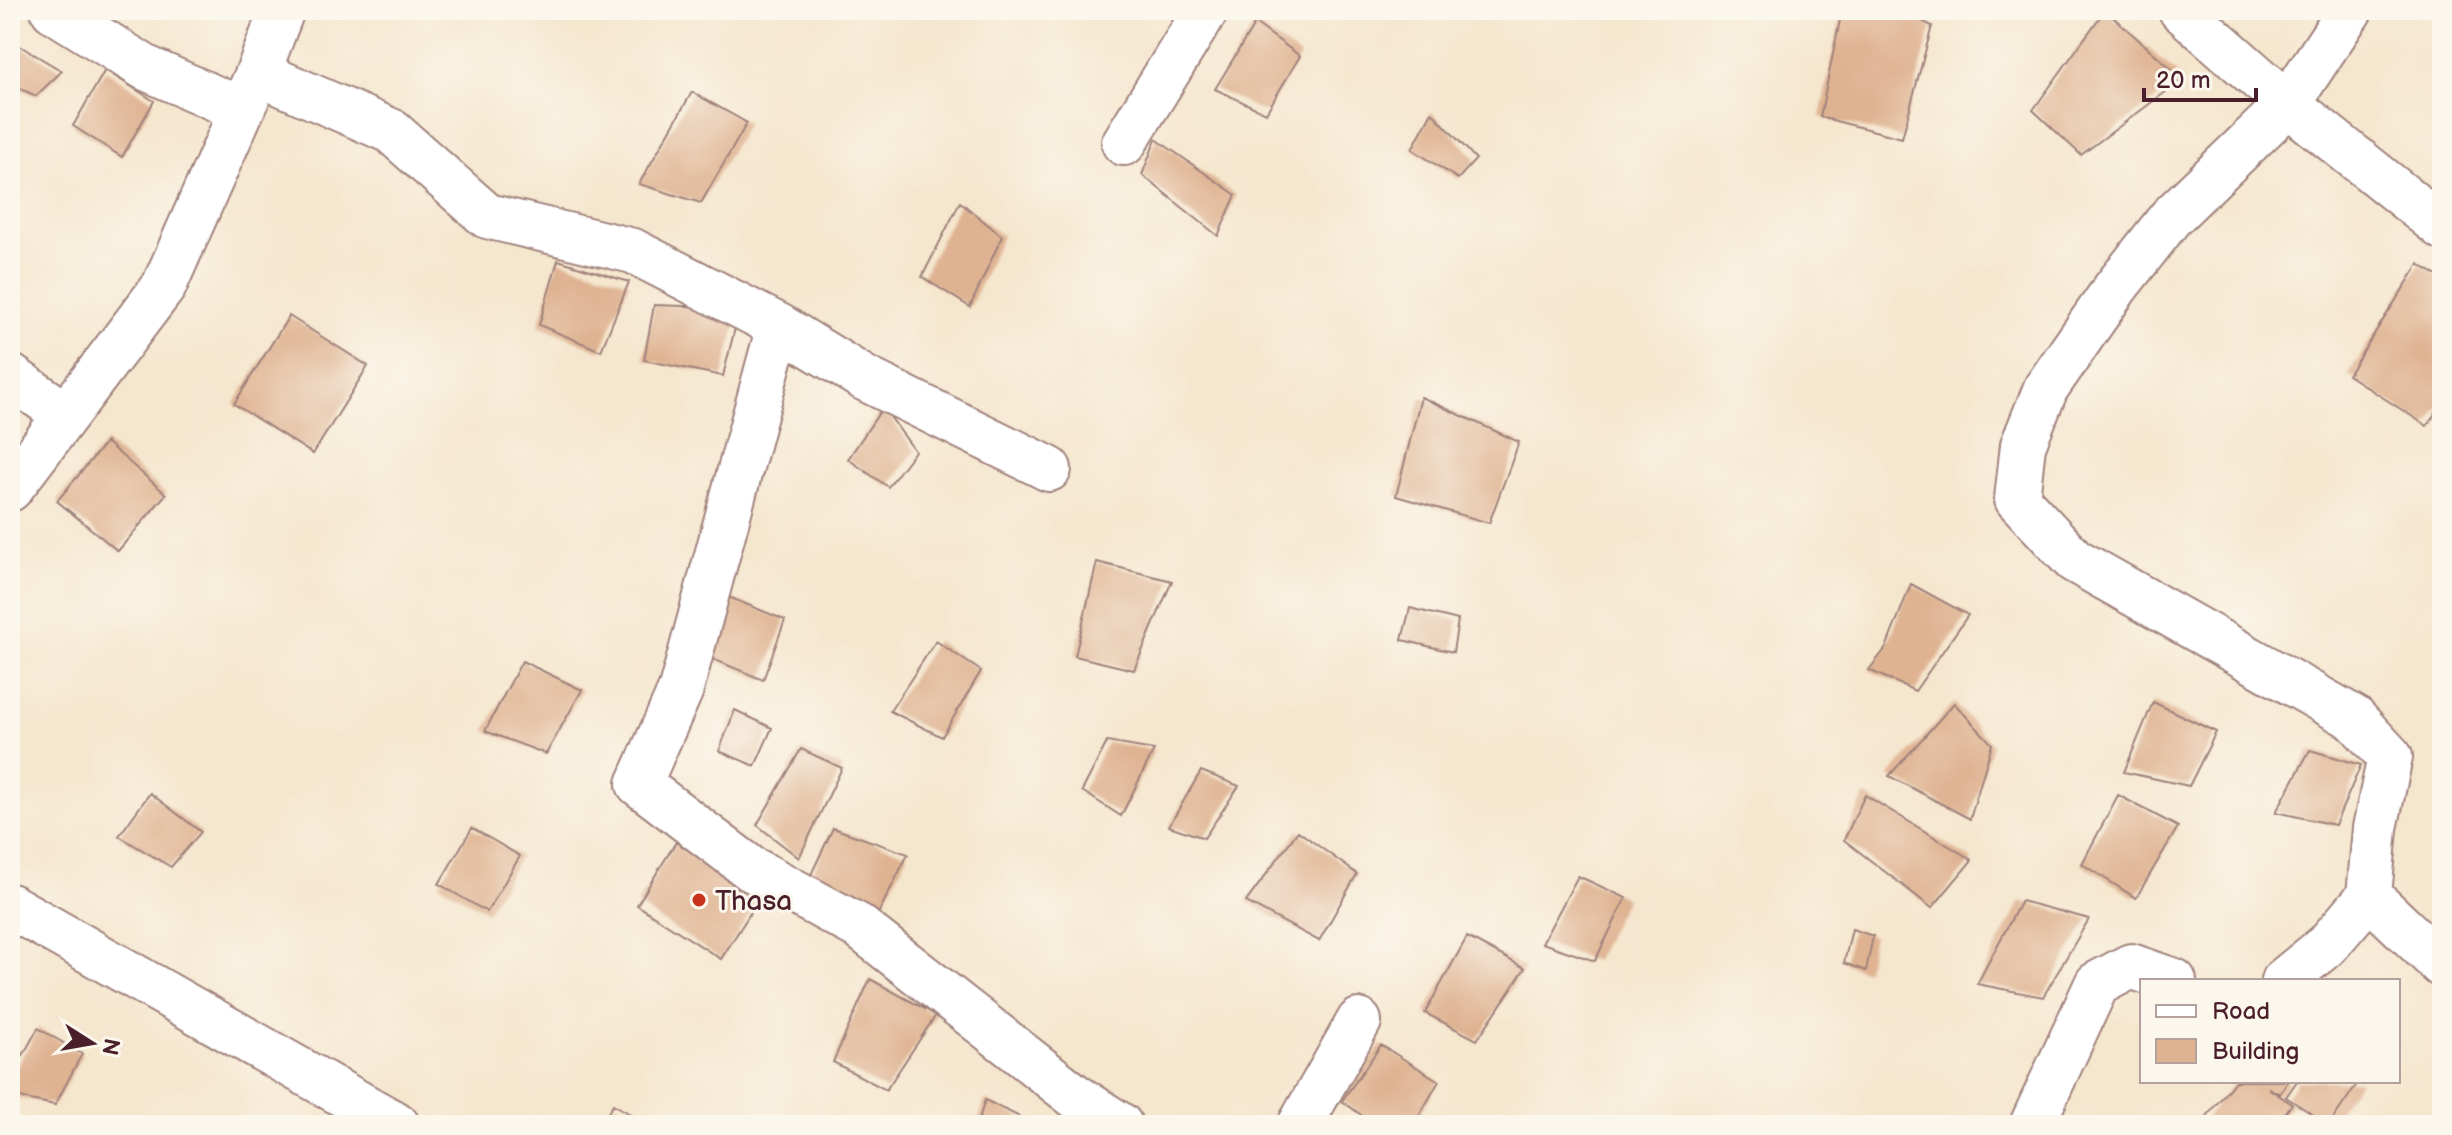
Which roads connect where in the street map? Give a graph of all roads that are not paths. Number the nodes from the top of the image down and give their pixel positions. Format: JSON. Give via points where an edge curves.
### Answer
{"nodes":[{"id":1,"x":53,"y":10,"type":"edge"},
{"id":2,"x":282,"y":10,"type":"edge"},
{"id":3,"x":1206,"y":10,"type":"edge"},
{"id":4,"x":2181,"y":10,"type":"edge"},
{"id":5,"x":2350,"y":10,"type":"edge"},
{"id":6,"x":250,"y":92,"type":"junction"},
{"id":7,"x":2288,"y":104,"type":"junction"},
{"id":8,"x":1124,"y":143,"type":"dead end"},
{"id":9,"x":2442,"y":227,"type":"edge"},
{"id":10,"x":779,"y":326,"type":"junction"},
{"id":11,"x":10,"y":376,"type":"edge"},
{"id":12,"x":66,"y":415,"type":"junction"},
{"id":13,"x":1049,"y":469,"type":"dead end"},
{"id":14,"x":10,"y":489,"type":"edge"},
{"id":15,"x":2369,"y":896,"type":"junction"},
{"id":16,"x":10,"y":906,"type":"edge"},
{"id":17,"x":2442,"y":965,"type":"edge"},
{"id":18,"x":2168,"y":979,"type":"edge"},
{"id":19,"x":2285,"y":979,"type":"edge"},
{"id":20,"x":1359,"y":1021,"type":"dead end"},
{"id":21,"x":397,"y":1125,"type":"edge"},
{"id":22,"x":1120,"y":1125,"type":"edge"},
{"id":23,"x":1300,"y":1125,"type":"edge"},
{"id":24,"x":2032,"y":1125,"type":"edge"}],
"edges":[{"from":1,"to":6,"type":"street","via":[[146,68]]},
{"from":2,"to":6,"type":"street"},
{"from":3,"to":8,"type":"street"},
{"from":4,"to":7,"type":"street"},
{"from":5,"to":7,"type":"street"},
{"from":6,"to":10,"type":"street","via":[[391,131],[487,216],[633,251]]},
{"from":6,"to":12,"type":"street","via":[[164,286]]},
{"from":7,"to":9,"type":"street"},
{"from":7,"to":15,"type":"street","via":[[2171,217],[2046,388],[2023,445],[2017,499],[2074,560],[2354,718],[2390,757],[2375,828]]},
{"from":10,"to":13,"type":"street","via":[[864,378]]},
{"from":10,"to":22,"type":"street","via":[[681,689],[639,784],[750,868],[858,926],[1075,1096]]},
{"from":11,"to":12,"type":"street"},
{"from":12,"to":14,"type":"street"},
{"from":15,"to":17,"type":"street"},
{"from":15,"to":19,"type":"street","via":[[2327,945]]},
{"from":16,"to":21,"type":"street"},
{"from":18,"to":24,"type":"street","via":[[2131,966],[2097,984]]},
{"from":20,"to":23,"type":"street"}]}
